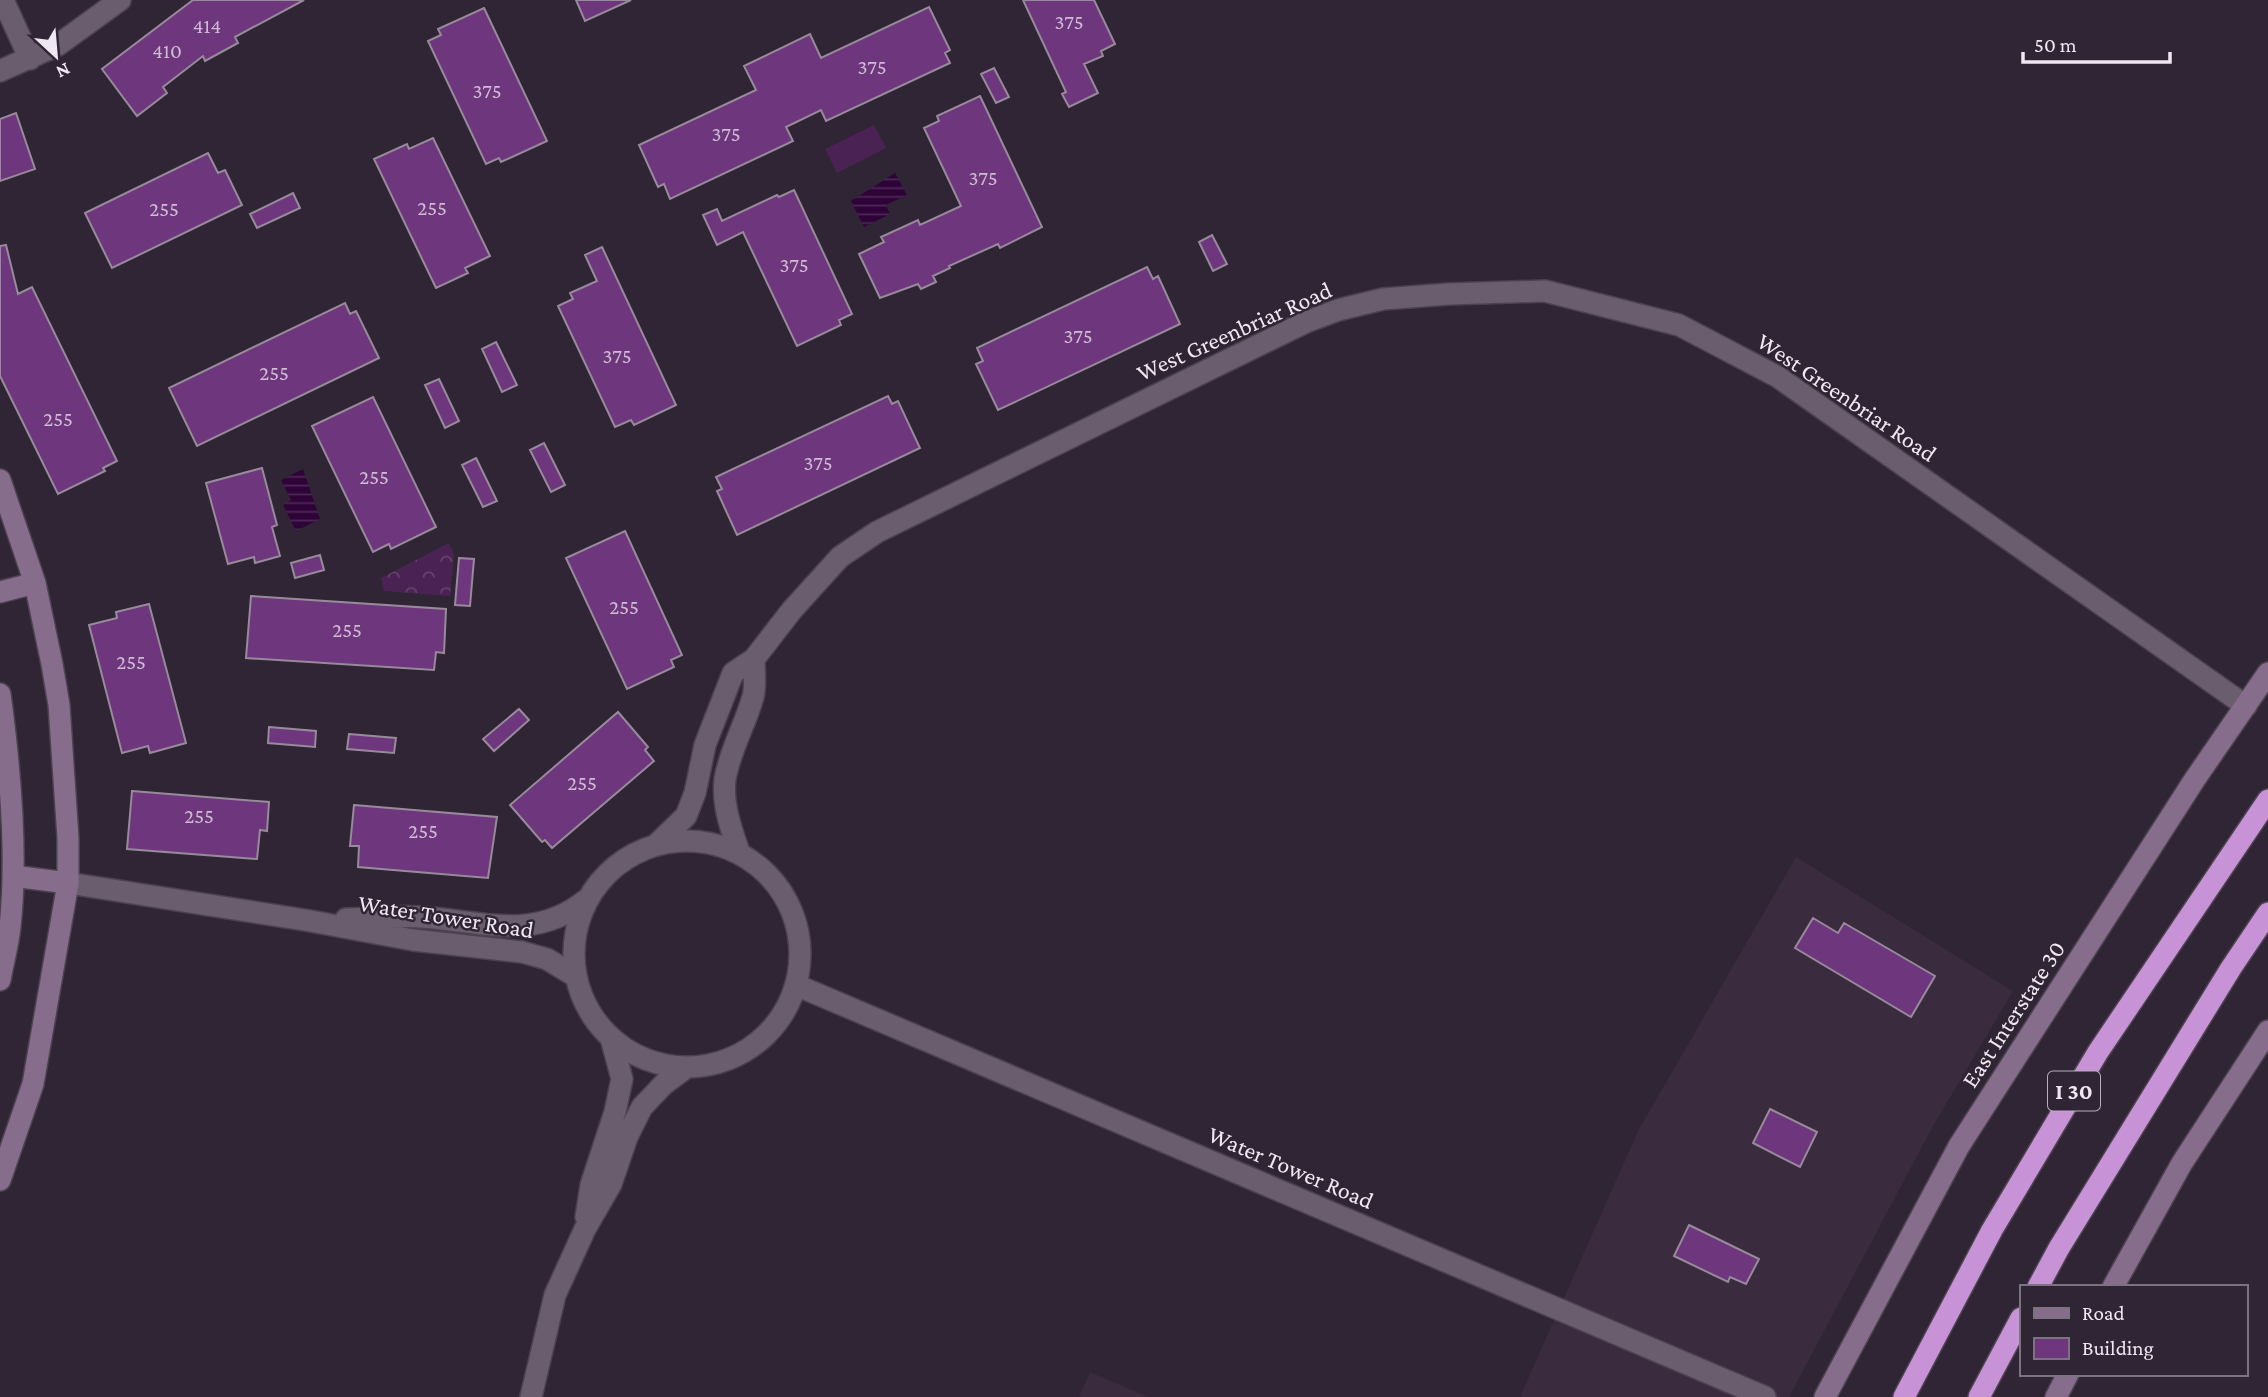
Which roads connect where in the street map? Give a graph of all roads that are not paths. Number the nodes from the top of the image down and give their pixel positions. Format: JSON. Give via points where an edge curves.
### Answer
{"nodes":[{"id":1,"x":3,"y":0,"type":"edge"},
{"id":2,"x":120,"y":0,"type":"edge"},
{"id":3,"x":30,"y":60,"type":"junction"},
{"id":4,"x":0,"y":71,"type":"edge"},
{"id":5,"x":0,"y":481,"type":"edge"},
{"id":6,"x":35,"y":583,"type":"junction"},
{"id":7,"x":0,"y":592,"type":"edge"},
{"id":8,"x":754,"y":659,"type":"junction"},
{"id":9,"x":2268,"y":673,"type":"edge"},
{"id":10,"x":0,"y":694,"type":"edge"},
{"id":11,"x":2246,"y":705,"type":"junction"},
{"id":12,"x":2268,"y":800,"type":"edge"},
{"id":13,"x":656,"y":845,"type":"junction"},
{"id":14,"x":739,"y":852,"type":"junction"},
{"id":15,"x":13,"y":876,"type":"junction"},
{"id":16,"x":68,"y":883,"type":"junction"},
{"id":17,"x":587,"y":900,"type":"junction"},
{"id":18,"x":2268,"y":913,"type":"edge"},
{"id":19,"x":305,"y":920,"type":"junction"},
{"id":20,"x":575,"y":976,"type":"junction"},
{"id":21,"x":0,"y":980,"type":"edge"},
{"id":22,"x":796,"y":985,"type":"junction"},
{"id":23,"x":2268,"y":1031,"type":"edge"},
{"id":24,"x":611,"y":1038,"type":"junction"},
{"id":25,"x":687,"y":1067,"type":"junction"},
{"id":26,"x":0,"y":1181,"type":"edge"},
{"id":27,"x":584,"y":1229,"type":"junction"},
{"id":28,"x":2039,"y":1285,"type":"edge"},
{"id":29,"x":2114,"y":1285,"type":"edge"},
{"id":30,"x":2020,"y":1320,"type":"edge"},
{"id":31,"x":2067,"y":1376,"type":"edge"},
{"id":32,"x":531,"y":1397,"type":"edge"},
{"id":33,"x":1765,"y":1397,"type":"edge"},
{"id":34,"x":1825,"y":1397,"type":"edge"},
{"id":35,"x":1904,"y":1397,"type":"edge"},
{"id":36,"x":1979,"y":1397,"type":"edge"},
{"id":37,"x":2056,"y":1397,"type":"edge"}],
"edges":[{"from":1,"to":3,"type":"street"},
{"from":2,"to":3,"type":"street","via":[[77,34]]},
{"from":3,"to":4,"type":"street"},
{"from":5,"to":6,"type":"main road"},
{"from":6,"to":7,"type":"main road"},
{"from":6,"to":16,"type":"main road","via":[[58,705]]},
{"from":8,"to":11,"type":"street","name":"West Greenbriar Road","via":[[840,557],[877,532],[1306,322],[1383,299],[1545,291],[1679,325],[1778,377]]},
{"from":8,"to":13,"type":"street","name":"West Greenbriar Road","via":[[733,673],[727,686],[686,816]]},
{"from":8,"to":14,"type":"street","via":[[754,695],[725,779],[728,822]]},
{"from":9,"to":11,"type":"main road","name":"East Interstate 30"},
{"from":10,"to":15,"type":"main road"},
{"from":11,"to":34,"type":"main road","name":"East Interstate 30","via":[[1959,1146]]},
{"from":12,"to":35,"type":"highway","number":"I 30","via":[[2098,1052],[1992,1230]]},
{"from":13,"to":14,"type":"street","via":[[703,841]]},
{"from":13,"to":17,"type":"street","via":[[612,869]]},
{"from":14,"to":22,"type":"street","via":[[769,874],[790,905],[800,940]]},
{"from":15,"to":16,"type":"main road"},
{"from":15,"to":21,"type":"main road"},
{"from":16,"to":19,"type":"street","name":"Water Tower Road"},
{"from":16,"to":26,"type":"main road","via":[[33,1084]]},
{"from":17,"to":19,"type":"street","name":"Water Tower Road","via":[[556,919],[521,927],[418,917]]},
{"from":17,"to":20,"type":"street","via":[[575,937]]},
{"from":18,"to":28,"type":"highway"},
{"from":19,"to":20,"type":"street","name":"Water Tower Road","via":[[413,940],[522,951]]},
{"from":20,"to":24,"type":"street","via":[[589,1011]]},
{"from":22,"to":25,"type":"street","via":[[785,1012],[760,1040],[729,1059]]},
{"from":22,"to":33,"type":"street","name":"Water Tower Road"},
{"from":23,"to":29,"type":"main road","via":[[2182,1163]]},
{"from":24,"to":25,"type":"street","via":[[641,1058]]},
{"from":24,"to":27,"type":"street","via":[[622,1079],[591,1185]]},
{"from":25,"to":27,"type":"street","via":[[642,1107],[611,1184]]},
{"from":27,"to":32,"type":"street","via":[[555,1295]]},
{"from":30,"to":36,"type":"highway"},
{"from":31,"to":37,"type":"main road"}]}
